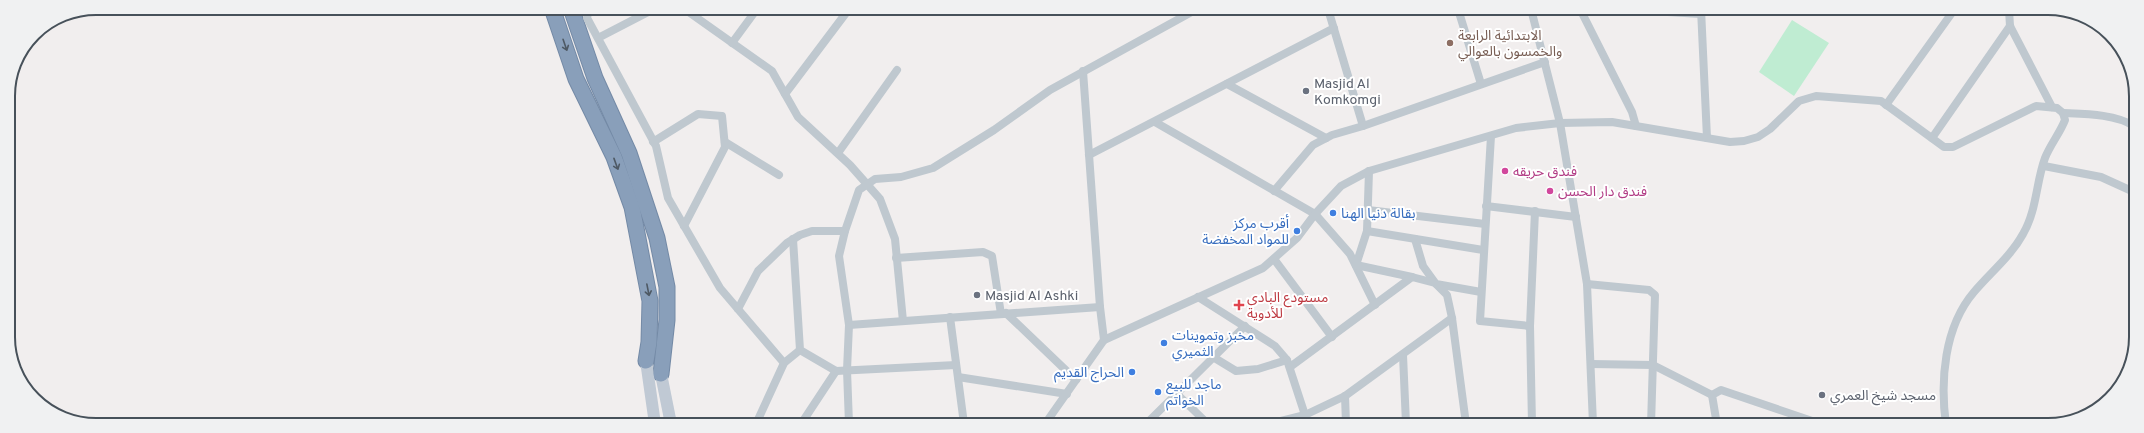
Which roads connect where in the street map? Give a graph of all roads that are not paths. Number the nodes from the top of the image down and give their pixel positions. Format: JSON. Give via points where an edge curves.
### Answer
{"nodes":[{"id":1,"x":554,"y":15,"type":"edge"},
{"id":2,"x":573,"y":15,"type":"edge"},
{"id":3,"x":587,"y":15,"type":"edge"},
{"id":4,"x":642,"y":15,"type":"edge"},
{"id":5,"x":693,"y":15,"type":"edge"},
{"id":6,"x":753,"y":15,"type":"edge"},
{"id":7,"x":844,"y":15,"type":"edge"},
{"id":8,"x":1186,"y":15,"type":"edge"},
{"id":9,"x":1330,"y":15,"type":"edge"},
{"id":10,"x":1460,"y":15,"type":"edge"},
{"id":11,"x":1533,"y":15,"type":"edge"},
{"id":12,"x":1583,"y":15,"type":"edge"},
{"id":13,"x":1701,"y":15,"type":"edge"},
{"id":14,"x":1950,"y":15,"type":"edge"},
{"id":15,"x":2010,"y":15,"type":"edge"},
{"id":16,"x":2010,"y":26,"type":"junction"},
{"id":17,"x":1334,"y":28,"type":"junction"},
{"id":18,"x":598,"y":38,"type":"junction"},
{"id":19,"x":732,"y":44,"type":"junction"},
{"id":20,"x":1545,"y":62,"type":"junction"},
{"id":21,"x":897,"y":70,"type":"dead end"},
{"id":22,"x":1083,"y":71,"type":"junction"},
{"id":23,"x":1227,"y":84,"type":"junction"},
{"id":24,"x":1481,"y":84,"type":"junction"},
{"id":25,"x":785,"y":94,"type":"junction"},
{"id":26,"x":1886,"y":105,"type":"junction"},
{"id":27,"x":2052,"y":107,"type":"junction"},
{"id":28,"x":2063,"y":113,"type":"junction"},
{"id":29,"x":1155,"y":122,"type":"junction"},
{"id":30,"x":1560,"y":123,"type":"junction"},
{"id":31,"x":2129,"y":123,"type":"edge"},
{"id":32,"x":1363,"y":126,"type":"junction"},
{"id":33,"x":1636,"y":126,"type":"junction"},
{"id":34,"x":1490,"y":136,"type":"junction"},
{"id":35,"x":1326,"y":138,"type":"junction"},
{"id":36,"x":1707,"y":138,"type":"junction"},
{"id":37,"x":1932,"y":138,"type":"junction"},
{"id":38,"x":653,"y":142,"type":"junction"},
{"id":39,"x":725,"y":142,"type":"junction"},
{"id":40,"x":838,"y":153,"type":"junction"},
{"id":41,"x":1089,"y":155,"type":"junction"},
{"id":42,"x":2044,"y":166,"type":"junction"},
{"id":43,"x":1369,"y":171,"type":"junction"},
{"id":44,"x":780,"y":176,"type":"dead end"},
{"id":45,"x":867,"y":184,"type":"junction"},
{"id":46,"x":2129,"y":190,"type":"edge"},
{"id":47,"x":1274,"y":191,"type":"junction"},
{"id":48,"x":1486,"y":206,"type":"junction"},
{"id":49,"x":1368,"y":210,"type":"junction"},
{"id":50,"x":1535,"y":211,"type":"junction"},
{"id":51,"x":1315,"y":214,"type":"junction"},
{"id":52,"x":1576,"y":218,"type":"junction"},
{"id":53,"x":1485,"y":224,"type":"junction"},
{"id":54,"x":684,"y":226,"type":"junction"},
{"id":55,"x":845,"y":231,"type":"junction"},
{"id":56,"x":1367,"y":231,"type":"junction"},
{"id":57,"x":1415,"y":239,"type":"junction"},
{"id":58,"x":793,"y":240,"type":"junction"},
{"id":59,"x":1483,"y":250,"type":"junction"},
{"id":60,"x":896,"y":258,"type":"junction"},
{"id":61,"x":1274,"y":259,"type":"junction"},
{"id":62,"x":1356,"y":265,"type":"junction"},
{"id":63,"x":1412,"y":277,"type":"junction"},
{"id":64,"x":1436,"y":284,"type":"junction"},
{"id":65,"x":1588,"y":284,"type":"junction"},
{"id":66,"x":1481,"y":292,"type":"junction"},
{"id":67,"x":1198,"y":297,"type":"junction"},
{"id":68,"x":1376,"y":305,"type":"junction"},
{"id":69,"x":1100,"y":307,"type":"junction"},
{"id":70,"x":738,"y":309,"type":"junction"},
{"id":71,"x":1003,"y":314,"type":"junction"},
{"id":72,"x":950,"y":317,"type":"junction"},
{"id":73,"x":1452,"y":318,"type":"junction"},
{"id":74,"x":903,"y":321,"type":"junction"},
{"id":75,"x":849,"y":325,"type":"junction"},
{"id":76,"x":1245,"y":326,"type":"junction"},
{"id":77,"x":1530,"y":326,"type":"junction"},
{"id":78,"x":1332,"y":337,"type":"junction"},
{"id":79,"x":1104,"y":340,"type":"junction"},
{"id":80,"x":800,"y":350,"type":"junction"},
{"id":81,"x":1403,"y":355,"type":"junction"},
{"id":82,"x":1213,"y":358,"type":"junction"},
{"id":83,"x":646,"y":362,"type":"joint"},
{"id":84,"x":784,"y":363,"type":"junction"},
{"id":85,"x":1289,"y":364,"type":"junction"},
{"id":86,"x":1591,"y":364,"type":"junction"},
{"id":87,"x":956,"y":365,"type":"junction"},
{"id":88,"x":1654,"y":365,"type":"junction"},
{"id":89,"x":847,"y":370,"type":"junction"},
{"id":90,"x":836,"y":371,"type":"junction"},
{"id":91,"x":661,"y":374,"type":"joint"},
{"id":92,"x":958,"y":377,"type":"junction"},
{"id":93,"x":1076,"y":380,"type":"junction"},
{"id":94,"x":1176,"y":393,"type":"junction"},
{"id":95,"x":1067,"y":394,"type":"junction"},
{"id":96,"x":1712,"y":395,"type":"junction"},
{"id":97,"x":1345,"y":396,"type":"junction"},
{"id":98,"x":1305,"y":415,"type":"junction"},
{"id":99,"x":654,"y":418,"type":"edge"},
{"id":100,"x":670,"y":418,"type":"edge"},
{"id":101,"x":759,"y":418,"type":"edge"},
{"id":102,"x":805,"y":418,"type":"edge"},
{"id":103,"x":849,"y":418,"type":"edge"},
{"id":104,"x":963,"y":418,"type":"edge"},
{"id":105,"x":1051,"y":418,"type":"edge"},
{"id":106,"x":1152,"y":418,"type":"edge"},
{"id":107,"x":1202,"y":418,"type":"edge"},
{"id":108,"x":1293,"y":418,"type":"edge"},
{"id":109,"x":1305,"y":418,"type":"edge"},
{"id":110,"x":1346,"y":418,"type":"edge"},
{"id":111,"x":1406,"y":418,"type":"edge"},
{"id":112,"x":1465,"y":418,"type":"edge"},
{"id":113,"x":1532,"y":418,"type":"edge"},
{"id":114,"x":1593,"y":418,"type":"edge"},
{"id":115,"x":1651,"y":418,"type":"edge"},
{"id":116,"x":1716,"y":418,"type":"edge"},
{"id":117,"x":1803,"y":418,"type":"edge"},
{"id":118,"x":1945,"y":418,"type":"edge"}],
"edges":[{"from":1,"to":83,"type":"highway","one_way":true,"via":[[576,79],[614,157],[632,208],[650,301]]},
{"from":2,"to":91,"type":"highway","via":[[595,78],[629,153],[657,238],[667,288],[667,320]]},
{"from":3,"to":18,"type":"street","via":[[586,18]]},
{"from":4,"to":18,"type":"street"},
{"from":5,"to":19,"type":"street"},
{"from":6,"to":19,"type":"street"},
{"from":7,"to":25,"type":"street"},
{"from":8,"to":22,"type":"street"},
{"from":9,"to":17,"type":"street"},
{"from":10,"to":24,"type":"street"},
{"from":11,"to":20,"type":"street"},
{"from":12,"to":33,"type":"street","via":[[1632,112]]},
{"from":13,"to":36,"type":"street"},
{"from":14,"to":26,"type":"street"},
{"from":15,"to":16,"type":"street"},
{"from":16,"to":27,"type":"street"},
{"from":16,"to":37,"type":"street"},
{"from":17,"to":23,"type":"street"},
{"from":17,"to":32,"type":"street"},
{"from":18,"to":38,"type":"street"},
{"from":19,"to":25,"type":"street","via":[[772,71]]},
{"from":20,"to":24,"type":"street"},
{"from":20,"to":30,"type":"street"},
{"from":21,"to":40,"type":"street"},
{"from":22,"to":41,"type":"street"},
{"from":22,"to":45,"type":"street","via":[[933,168],[901,177],[875,179]]},
{"from":23,"to":29,"type":"street"},
{"from":23,"to":35,"type":"street"},
{"from":24,"to":32,"type":"street"},
{"from":25,"to":40,"type":"street","via":[[798,118]]},
{"from":26,"to":36,"type":"street","via":[[1881,101],[1808,97],[1789,108],[1770,129],[1758,137],[1744,142]]},
{"from":26,"to":37,"type":"street"},
{"from":27,"to":28,"type":"street"},
{"from":27,"to":37,"type":"street","via":[[2036,106],[1953,147],[1944,147]]},
{"from":28,"to":31,"type":"street"},
{"from":28,"to":42,"type":"street","via":[[2065,120]]},
{"from":29,"to":41,"type":"street"},
{"from":29,"to":47,"type":"street"},
{"from":30,"to":33,"type":"street","via":[[1612,122]]},
{"from":30,"to":34,"type":"street","via":[[1516,128]]},
{"from":30,"to":52,"type":"street"},
{"from":32,"to":35,"type":"street"},
{"from":33,"to":36,"type":"street"},
{"from":34,"to":43,"type":"street"},
{"from":34,"to":48,"type":"street"},
{"from":35,"to":47,"type":"street","via":[[1312,146]]},
{"from":38,"to":39,"type":"street","via":[[698,114],[722,116]]},
{"from":38,"to":54,"type":"street","via":[[668,198]]},
{"from":39,"to":44,"type":"street"},
{"from":39,"to":54,"type":"street","via":[[725,147]]},
{"from":40,"to":45,"type":"street"},
{"from":41,"to":69,"type":"street"},
{"from":42,"to":46,"type":"street","via":[[2101,177]]},
{"from":42,"to":118,"type":"street","via":[[2024,233],[2011,252],[1973,293],[1959,315],[1947,353],[1942,399]]},
{"from":43,"to":49,"type":"street"},
{"from":43,"to":51,"type":"street","via":[[1341,186]]},
{"from":45,"to":55,"type":"street","via":[[859,190]]},
{"from":45,"to":60,"type":"street","via":[[880,199],[895,239]]},
{"from":47,"to":51,"type":"street"},
{"from":48,"to":50,"type":"street"},
{"from":48,"to":53,"type":"street"},
{"from":49,"to":53,"type":"street"},
{"from":49,"to":56,"type":"street"},
{"from":50,"to":52,"type":"street"},
{"from":50,"to":77,"type":"street"},
{"from":51,"to":61,"type":"street","via":[[1297,238]]},
{"from":51,"to":62,"type":"street","via":[[1350,254]]},
{"from":52,"to":65,"type":"street"},
{"from":53,"to":59,"type":"street"},
{"from":54,"to":70,"type":"street","via":[[720,288]]},
{"from":55,"to":58,"type":"street","via":[[812,232]]},
{"from":55,"to":75,"type":"street","via":[[839,256]]},
{"from":56,"to":57,"type":"street"},
{"from":56,"to":62,"type":"street"},
{"from":57,"to":59,"type":"street"},
{"from":57,"to":64,"type":"street","via":[[1423,266]]},
{"from":58,"to":70,"type":"street","via":[[758,270]]},
{"from":58,"to":80,"type":"street"},
{"from":59,"to":66,"type":"street"},
{"from":60,"to":71,"type":"street","via":[[989,253],[992,256]]},
{"from":60,"to":74,"type":"street"},
{"from":61,"to":67,"type":"street","via":[[1263,268]]},
{"from":61,"to":78,"type":"street"},
{"from":62,"to":63,"type":"street"},
{"from":62,"to":68,"type":"street"},
{"from":63,"to":64,"type":"street"},
{"from":63,"to":68,"type":"street"},
{"from":64,"to":66,"type":"street"},
{"from":64,"to":73,"type":"street","via":[[1447,295]]},
{"from":65,"to":86,"type":"street"},
{"from":65,"to":88,"type":"street","via":[[1648,290],[1655,295]]},
{"from":66,"to":77,"type":"street","via":[[1480,321]]},
{"from":67,"to":76,"type":"street"},
{"from":67,"to":79,"type":"street"},
{"from":68,"to":78,"type":"street"},
{"from":69,"to":71,"type":"street"},
{"from":69,"to":79,"type":"street"},
{"from":70,"to":84,"type":"street"},
{"from":71,"to":72,"type":"street"},
{"from":71,"to":93,"type":"street"},
{"from":72,"to":74,"type":"street"},
{"from":72,"to":87,"type":"street"},
{"from":73,"to":81,"type":"street"},
{"from":73,"to":112,"type":"street"},
{"from":74,"to":75,"type":"street"},
{"from":75,"to":89,"type":"street"},
{"from":76,"to":82,"type":"street"},
{"from":76,"to":85,"type":"street","via":[[1275,346]]},
{"from":77,"to":113,"type":"street"},
{"from":78,"to":85,"type":"street"},
{"from":79,"to":93,"type":"street"},
{"from":80,"to":84,"type":"street"},
{"from":80,"to":90,"type":"street"},
{"from":81,"to":97,"type":"street"},
{"from":81,"to":111,"type":"street"},
{"from":82,"to":85,"type":"street","via":[[1236,371]]},
{"from":82,"to":94,"type":"street"},
{"from":83,"to":99,"type":"street"},
{"from":84,"to":101,"type":"street"},
{"from":85,"to":98,"type":"street"},
{"from":86,"to":88,"type":"street"},
{"from":86,"to":114,"type":"street"},
{"from":87,"to":89,"type":"street"},
{"from":87,"to":92,"type":"street"},
{"from":88,"to":96,"type":"street"},
{"from":88,"to":115,"type":"street"},
{"from":89,"to":90,"type":"street"},
{"from":89,"to":103,"type":"street"},
{"from":90,"to":102,"type":"street"},
{"from":91,"to":100,"type":"street"},
{"from":92,"to":95,"type":"street"},
{"from":92,"to":104,"type":"street"},
{"from":93,"to":95,"type":"street"},
{"from":94,"to":106,"type":"street"},
{"from":94,"to":107,"type":"street"},
{"from":95,"to":105,"type":"street"},
{"from":96,"to":116,"type":"street"},
{"from":96,"to":117,"type":"street","via":[[1721,390]]},
{"from":97,"to":98,"type":"street"},
{"from":97,"to":110,"type":"street"},
{"from":98,"to":108,"type":"street"},
{"from":98,"to":109,"type":"street"}]}
